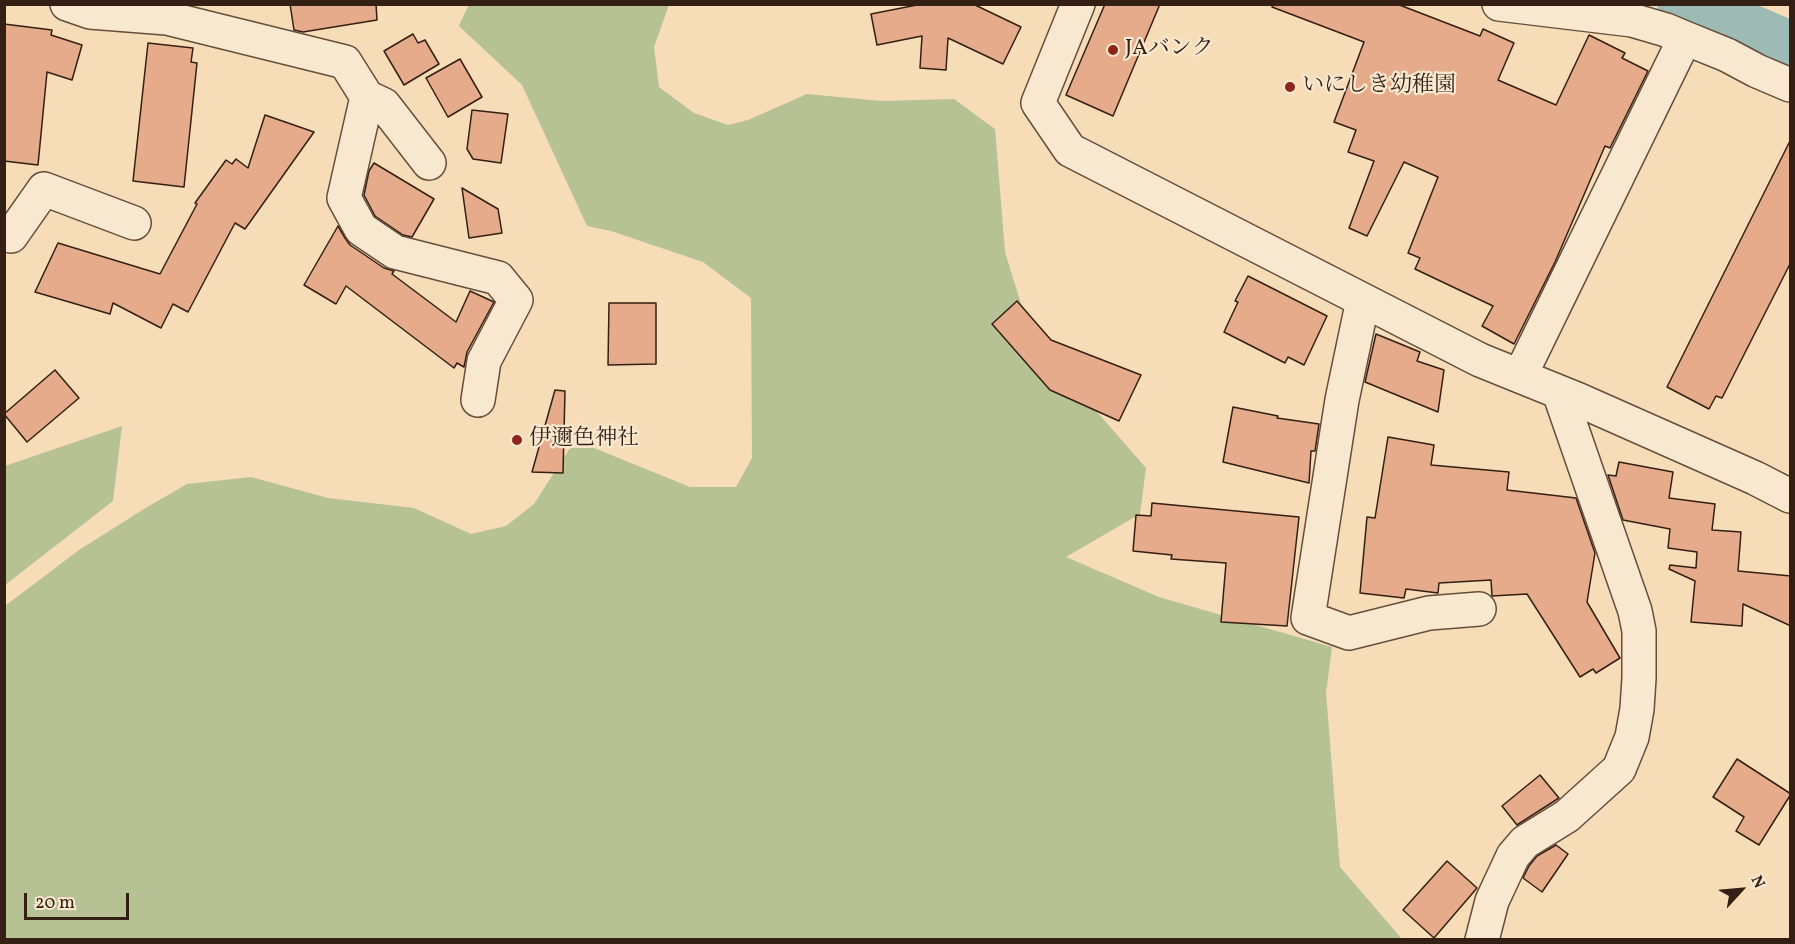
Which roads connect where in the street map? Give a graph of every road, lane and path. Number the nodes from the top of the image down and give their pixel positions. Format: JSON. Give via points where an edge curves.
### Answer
{"nodes":[{"id":1,"x":67,"y":4,"type":"edge"},
{"id":2,"x":1078,"y":4,"type":"edge"},
{"id":3,"x":1499,"y":4,"type":"edge"},
{"id":4,"x":1686,"y":38,"type":"junction"},
{"id":5,"x":1791,"y":85,"type":"edge"},
{"id":6,"x":367,"y":97,"type":"junction"},
{"id":7,"x":429,"y":163,"type":"dead end"},
{"id":8,"x":134,"y":223,"type":"dead end"},
{"id":9,"x":4,"y":233,"type":"edge"},
{"id":10,"x":1363,"y":300,"type":"junction"},
{"id":11,"x":1520,"y":376,"type":"junction"},
{"id":12,"x":1559,"y":392,"type":"junction"},
{"id":13,"x":478,"y":400,"type":"dead end"},
{"id":14,"x":1791,"y":496,"type":"edge"},
{"id":15,"x":1479,"y":609,"type":"dead end"},
{"id":16,"x":1482,"y":939,"type":"edge"}],
"edges":[{"from":1,"to":6,"type":"street","via":[[90,12],[167,18],[345,62]]},
{"from":2,"to":10,"type":"street","via":[[1038,103],[1070,150]]},
{"from":3,"to":4,"type":"street","via":[[1632,20]]},
{"from":4,"to":5,"type":"street"},
{"from":4,"to":11,"type":"street"},
{"from":6,"to":7,"type":"street","via":[[384,105]]},
{"from":6,"to":13,"type":"street","via":[[344,198],[361,229],[395,252],[498,278],[516,300],[484,361]]},
{"from":8,"to":9,"type":"street","via":[[44,189],[10,236]]},
{"from":10,"to":11,"type":"street","via":[[1480,360]]},
{"from":10,"to":15,"type":"street","via":[[1342,400],[1308,618],[1349,633],[1429,613]]},
{"from":11,"to":12,"type":"street"},
{"from":12,"to":14,"type":"street"},
{"from":12,"to":16,"type":"street","via":[[1635,611],[1639,631],[1637,709],[1632,737],[1619,769],[1567,816],[1525,842],[1514,856],[1492,901]]}]}
